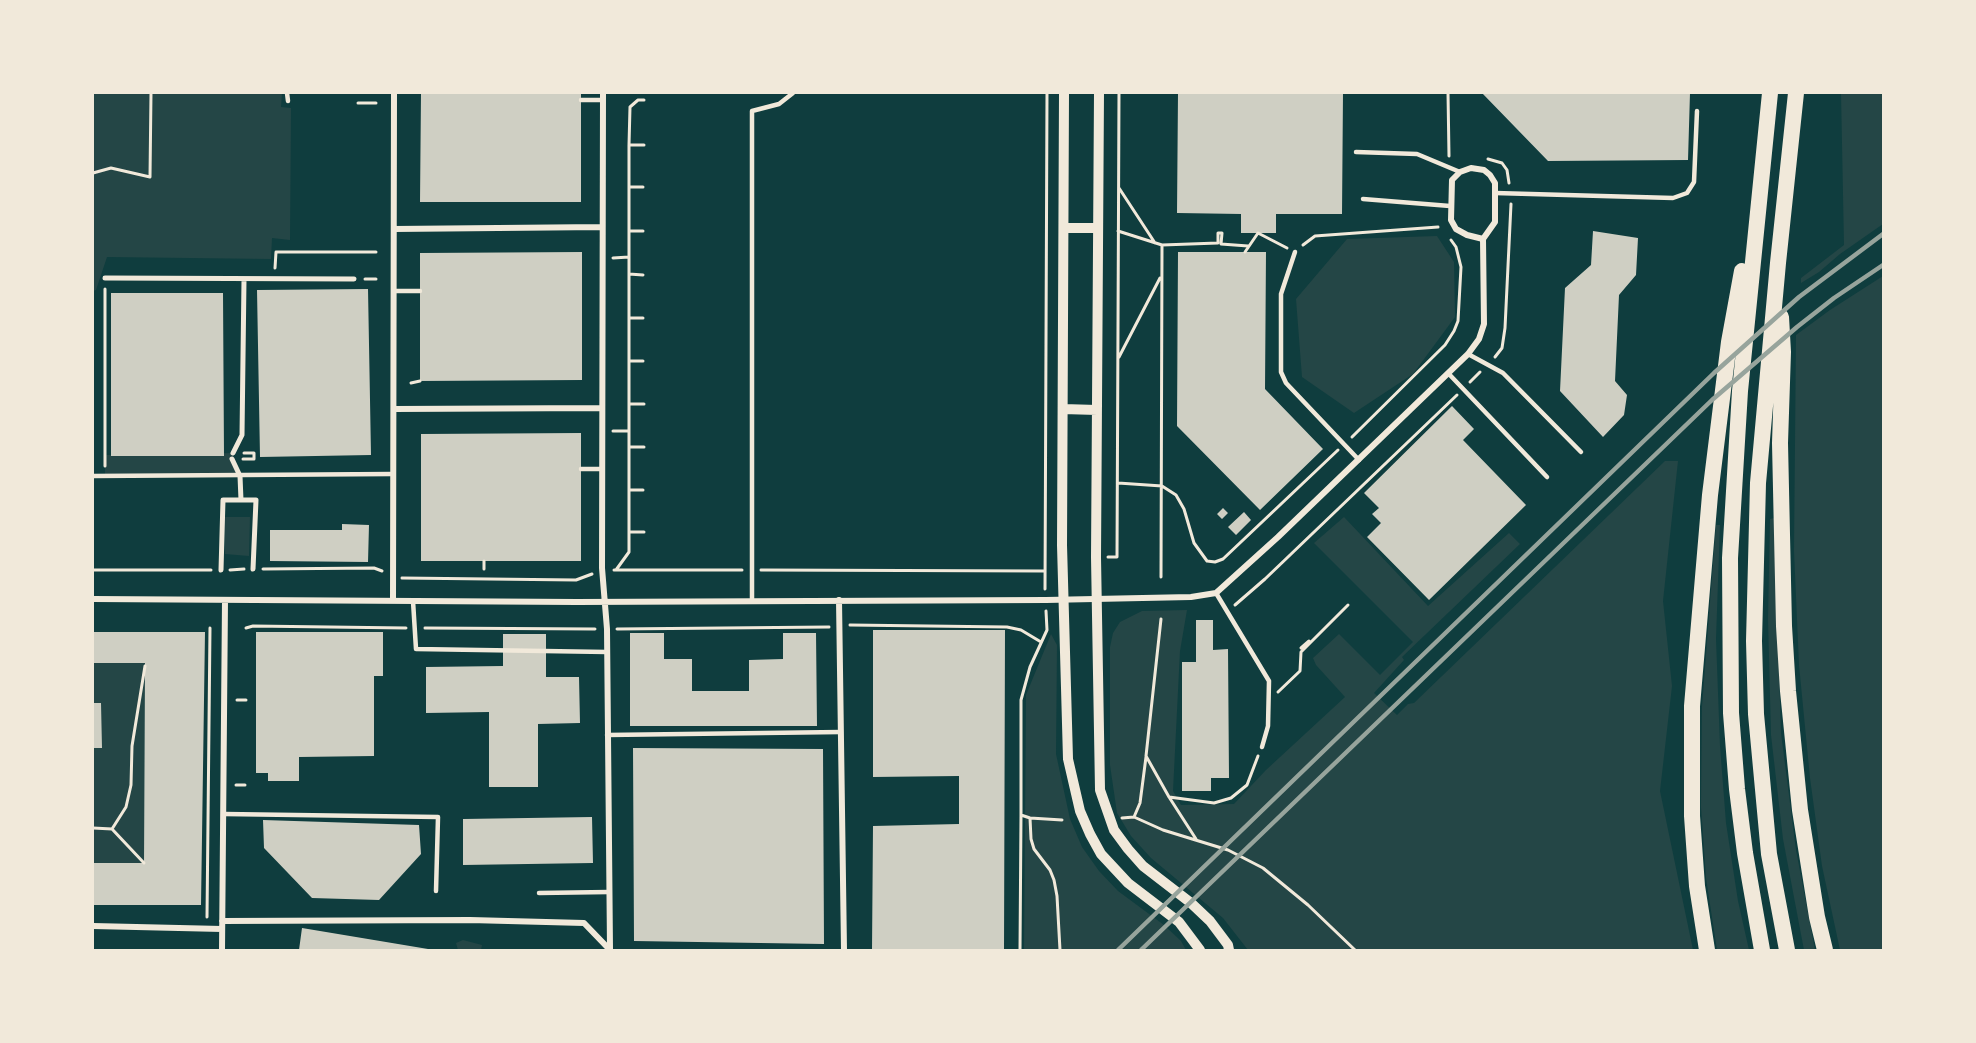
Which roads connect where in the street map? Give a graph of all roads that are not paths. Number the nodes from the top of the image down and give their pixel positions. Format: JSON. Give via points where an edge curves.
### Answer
{"nodes":[{"id":1,"x":287,"y":93,"type":"edge"},
{"id":2,"x":394,"y":93,"type":"edge"},
{"id":3,"x":793,"y":93,"type":"edge"},
{"id":4,"x":1064,"y":93,"type":"edge"},
{"id":5,"x":1099,"y":93,"type":"edge"},
{"id":6,"x":1770,"y":93,"type":"edge"},
{"id":7,"x":1796,"y":93,"type":"edge"},
{"id":8,"x":603,"y":97,"type":"edge"},
{"id":9,"x":581,"y":100,"type":"dead end"},
{"id":10,"x":288,"y":101,"type":"dead end"},
{"id":11,"x":1697,"y":111,"type":"dead end"},
{"id":12,"x":1764,"y":148,"type":"junction"},
{"id":13,"x":1356,"y":152,"type":"dead end"},
{"id":14,"x":1460,"y":172,"type":"junction"},
{"id":15,"x":1495,"y":194,"type":"junction"},
{"id":16,"x":1363,"y":199,"type":"dead end"},
{"id":17,"x":1450,"y":206,"type":"junction"},
{"id":18,"x":602,"y":227,"type":"junction"},
{"id":19,"x":1064,"y":228,"type":"junction"},
{"id":20,"x":1098,"y":228,"type":"junction"},
{"id":21,"x":394,"y":229,"type":"junction"},
{"id":22,"x":1484,"y":239,"type":"junction"},
{"id":23,"x":1295,"y":252,"type":"road end"},
{"id":24,"x":105,"y":278,"type":"road end"},
{"id":25,"x":244,"y":279,"type":"junction"},
{"id":26,"x":354,"y":279,"type":"dead end"},
{"id":27,"x":394,"y":291,"type":"junction"},
{"id":28,"x":420,"y":291,"type":"dead end"},
{"id":29,"x":1777,"y":300,"type":"junction"},
{"id":30,"x":1468,"y":354,"type":"junction"},
{"id":31,"x":1448,"y":373,"type":"junction"},
{"id":32,"x":601,"y":408,"type":"junction"},
{"id":33,"x":394,"y":409,"type":"junction"},
{"id":34,"x":1063,"y":409,"type":"junction"},
{"id":35,"x":1097,"y":410,"type":"junction"},
{"id":36,"x":1581,"y":452,"type":"dead end"},
{"id":37,"x":1359,"y":460,"type":"junction"},
{"id":38,"x":581,"y":469,"type":"dead end"},
{"id":39,"x":602,"y":470,"type":"junction"},
{"id":40,"x":393,"y":474,"type":"junction"},
{"id":41,"x":93,"y":476,"type":"edge"},
{"id":42,"x":240,"y":476,"type":"junction"},
{"id":43,"x":1547,"y":477,"type":"dead end"},
{"id":44,"x":241,"y":500,"type":"junction"},
{"id":45,"x":253,"y":569,"type":"dead end"},
{"id":46,"x":221,"y":570,"type":"dead end"},
{"id":47,"x":1216,"y":593,"type":"junction"},
{"id":48,"x":1098,"y":598,"type":"junction"},
{"id":49,"x":93,"y":599,"type":"edge"},
{"id":50,"x":1064,"y":599,"type":"junction"},
{"id":51,"x":225,"y":600,"type":"junction"},
{"id":52,"x":839,"y":600,"type":"junction"},
{"id":53,"x":393,"y":601,"type":"junction"},
{"id":54,"x":413,"y":601,"type":"junction"},
{"id":55,"x":752,"y":601,"type":"junction"},
{"id":56,"x":605,"y":602,"type":"junction"},
{"id":57,"x":607,"y":652,"type":"junction"},
{"id":58,"x":841,"y":732,"type":"junction"},
{"id":59,"x":607,"y":735,"type":"junction"},
{"id":60,"x":1262,"y":747,"type":"road end"},
{"id":61,"x":224,"y":814,"type":"junction"},
{"id":62,"x":436,"y":891,"type":"dead end"},
{"id":63,"x":609,"y":892,"type":"junction"},
{"id":64,"x":539,"y":893,"type":"dead end"},
{"id":65,"x":222,"y":925,"type":"junction"},
{"id":66,"x":93,"y":926,"type":"edge"},
{"id":67,"x":1230,"y":948,"type":"edge"},
{"id":68,"x":222,"y":950,"type":"edge"},
{"id":69,"x":610,"y":950,"type":"edge"},
{"id":70,"x":844,"y":950,"type":"edge"},
{"id":71,"x":1200,"y":950,"type":"edge"},
{"id":72,"x":1707,"y":950,"type":"edge"},
{"id":73,"x":1762,"y":950,"type":"edge"},
{"id":74,"x":1787,"y":950,"type":"edge"},
{"id":75,"x":1825,"y":950,"type":"edge"}],
"edges":[{"from":1,"to":10,"type":"lane"},
{"from":2,"to":21,"type":"street"},
{"from":3,"to":55,"type":"lane","via":[[779,104],[752,111]]},
{"from":4,"to":19,"type":"street"},
{"from":5,"to":20,"type":"street"},
{"from":6,"to":12,"type":"highway"},
{"from":7,"to":29,"type":"highway"},
{"from":8,"to":9,"type":"lane"},
{"from":8,"to":18,"type":"street"},
{"from":11,"to":15,"type":"lane","via":[[1694,182],[1687,193],[1673,198]]},
{"from":12,"to":72,"type":"highway","via":[[1729,342],[1710,495],[1692,706],[1692,816]]},
{"from":12,"to":73,"type":"highway","via":[[1740,391],[1730,558],[1731,713],[1737,789]]},
{"from":13,"to":14,"type":"lane","via":[[1417,154]]},
{"from":14,"to":15,"type":"street","via":[[1471,168],[1484,171],[1495,183]]},
{"from":14,"to":17,"type":"street","via":[[1452,180]]},
{"from":15,"to":22,"type":"street","via":[[1496,222]]},
{"from":16,"to":17,"type":"lane"},
{"from":17,"to":22,"type":"street","via":[[1456,229]]},
{"from":18,"to":21,"type":"street"},
{"from":18,"to":32,"type":"street"},
{"from":19,"to":20,"type":"street"},
{"from":19,"to":34,"type":"street"},
{"from":20,"to":35,"type":"street"},
{"from":21,"to":27,"type":"street"},
{"from":22,"to":30,"type":"street","via":[[1484,324]]},
{"from":23,"to":37,"type":"lane","via":[[1281,294],[1281,372],[1286,383]]},
{"from":24,"to":25,"type":"street"},
{"from":25,"to":26,"type":"street"},
{"from":25,"to":42,"type":"street","via":[[242,435],[233,456]]},
{"from":27,"to":28,"type":"lane"},
{"from":27,"to":33,"type":"street"},
{"from":29,"to":74,"type":"highway","via":[[1758,483],[1754,641],[1756,714],[1769,854]]},
{"from":29,"to":75,"type":"highway","via":[[1783,352],[1781,454],[1788,691],[1800,810]]},
{"from":30,"to":31,"type":"street"},
{"from":30,"to":36,"type":"lane","via":[[1503,373]]},
{"from":31,"to":37,"type":"street"},
{"from":31,"to":43,"type":"lane"},
{"from":32,"to":33,"type":"street"},
{"from":32,"to":39,"type":"street"},
{"from":33,"to":40,"type":"street"},
{"from":34,"to":35,"type":"street"},
{"from":34,"to":50,"type":"street"},
{"from":35,"to":48,"type":"street"},
{"from":37,"to":47,"type":"street"},
{"from":38,"to":39,"type":"lane"},
{"from":39,"to":56,"type":"street"},
{"from":40,"to":42,"type":"lane"},
{"from":40,"to":53,"type":"street"},
{"from":41,"to":42,"type":"lane"},
{"from":42,"to":44,"type":"street"},
{"from":44,"to":45,"type":"street","via":[[256,500]]},
{"from":44,"to":46,"type":"street","via":[[223,500]]},
{"from":47,"to":48,"type":"street"},
{"from":47,"to":60,"type":"lane","via":[[1269,681],[1268,726]]},
{"from":48,"to":50,"type":"street"},
{"from":48,"to":67,"type":"street","via":[[1099,767],[1100,790],[1107,812],[1114,830],[1143,866],[1191,903]]},
{"from":49,"to":51,"type":"street"},
{"from":50,"to":52,"type":"street"},
{"from":50,"to":71,"type":"street","via":[[1068,759],[1080,811],[1109,862],[1128,883],[1179,922]]},
{"from":51,"to":53,"type":"street"},
{"from":51,"to":61,"type":"street"},
{"from":52,"to":55,"type":"street"},
{"from":52,"to":58,"type":"street"},
{"from":53,"to":54,"type":"street"},
{"from":54,"to":56,"type":"street"},
{"from":54,"to":57,"type":"lane","via":[[416,649]]},
{"from":55,"to":56,"type":"street"},
{"from":56,"to":57,"type":"street"},
{"from":57,"to":59,"type":"street"},
{"from":58,"to":59,"type":"lane"},
{"from":58,"to":70,"type":"street"},
{"from":59,"to":63,"type":"street"},
{"from":61,"to":62,"type":"lane","via":[[438,817]]},
{"from":61,"to":65,"type":"street"},
{"from":63,"to":64,"type":"lane"},
{"from":63,"to":69,"type":"street"},
{"from":65,"to":66,"type":"street"},
{"from":65,"to":68,"type":"street"},
{"from":65,"to":69,"type":"street","via":[[470,920],[584,923]]}]}
